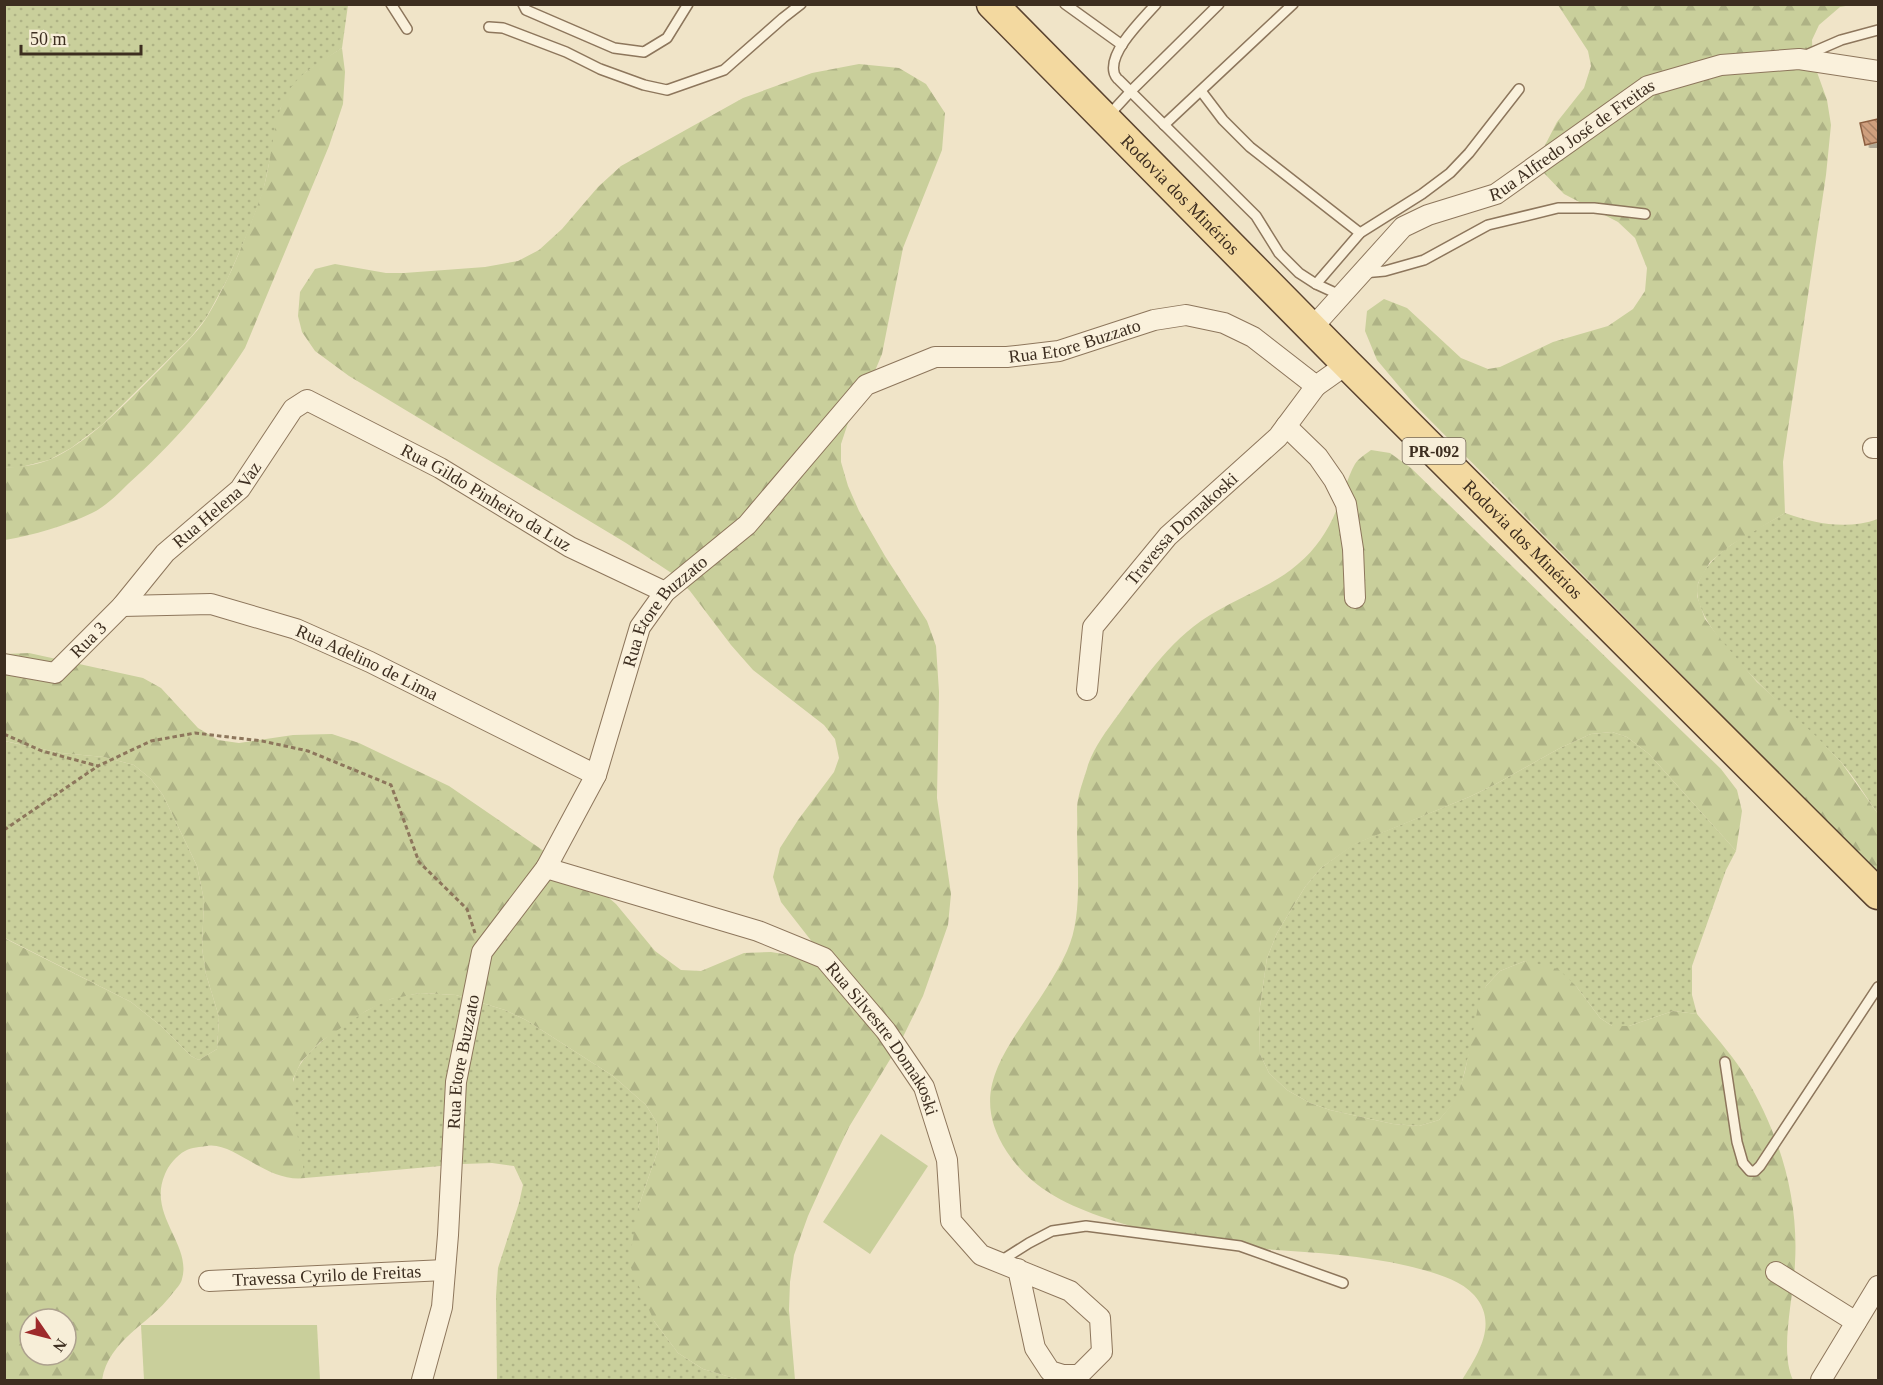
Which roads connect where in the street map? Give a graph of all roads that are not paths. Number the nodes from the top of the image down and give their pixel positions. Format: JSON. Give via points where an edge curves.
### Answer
{"nodes":[{"id":1,"x":391,"y":4,"type":"edge"},
{"id":2,"x":523,"y":4,"type":"edge"},
{"id":3,"x":688,"y":4,"type":"edge"},
{"id":4,"x":801,"y":4,"type":"edge"},
{"id":5,"x":1065,"y":4,"type":"edge"},
{"id":6,"x":1156,"y":4,"type":"edge"},
{"id":7,"x":1220,"y":4,"type":"edge"},
{"id":8,"x":1293,"y":4,"type":"edge"},
{"id":9,"x":993,"y":5,"type":"edge"},
{"id":10,"x":489,"y":27,"type":"dead end"},
{"id":11,"x":407,"y":28,"type":"dead end"},
{"id":12,"x":1878,"y":30,"type":"edge"},
{"id":13,"x":1122,"y":45,"type":"junction"},
{"id":14,"x":1799,"y":58,"type":"junction"},
{"id":15,"x":1878,"y":71,"type":"edge"},
{"id":16,"x":1519,"y":89,"type":"dead end"},
{"id":17,"x":1131,"y":91,"type":"junction"},
{"id":18,"x":1201,"y":91,"type":"junction"},
{"id":19,"x":1105,"y":119,"type":"junction"},
{"id":20,"x":1164,"y":124,"type":"junction"},
{"id":21,"x":1645,"y":214,"type":"dead end"},
{"id":22,"x":1360,"y":233,"type":"junction"},
{"id":23,"x":1361,"y":273,"type":"junction"},
{"id":24,"x":1316,"y":284,"type":"junction"},
{"id":25,"x":1342,"y":296,"type":"junction"},
{"id":26,"x":1312,"y":328,"type":"junction"},
{"id":27,"x":1347,"y":364,"type":"junction"},
{"id":28,"x":1316,"y":386,"type":"junction"},
{"id":29,"x":308,"y":400,"type":"joint"},
{"id":30,"x":1286,"y":426,"type":"junction"},
{"id":31,"x":665,"y":592,"type":"junction"},
{"id":32,"x":1355,"y":598,"type":"dead end"},
{"id":33,"x":122,"y":606,"type":"junction"},
{"id":34,"x":4,"y":664,"type":"edge"},
{"id":35,"x":1087,"y":690,"type":"dead end"},
{"id":36,"x":596,"y":775,"type":"junction"},
{"id":37,"x":546,"y":868,"type":"junction"},
{"id":38,"x":1878,"y":894,"type":"edge"},
{"id":39,"x":1878,"y":987,"type":"edge"},
{"id":40,"x":1725,"y":1062,"type":"dead end"},
{"id":41,"x":1008,"y":1266,"type":"junction"},
{"id":42,"x":445,"y":1270,"type":"junction"},
{"id":43,"x":1776,"y":1272,"type":"dead end"},
{"id":44,"x":208,"y":1281,"type":"dead end"},
{"id":45,"x":1343,"y":1283,"type":"dead end"},
{"id":46,"x":1878,"y":1286,"type":"edge"},
{"id":47,"x":1856,"y":1322,"type":"junction"},
{"id":48,"x":422,"y":1380,"type":"edge"},
{"id":49,"x":1821,"y":1380,"type":"edge"}],
"edges":[{"from":1,"to":11,"type":"lane"},
{"from":2,"to":3,"type":"lane","via":[[526,10],[614,48],[644,52],[667,38]]},
{"from":4,"to":10,"type":"lane","via":[[724,70],[667,90],[600,69],[502,28]]},
{"from":5,"to":13,"type":"lane"},
{"from":6,"to":13,"type":"lane"},
{"from":7,"to":17,"type":"lane"},
{"from":8,"to":18,"type":"lane"},
{"from":9,"to":19,"type":"main road","name":"Rodovia dos Minérios","number":"PR-092"},
{"from":12,"to":14,"type":"lane"},
{"from":13,"to":17,"type":"lane","via":[[1114,60],[1113,73]]},
{"from":14,"to":15,"type":"street","name":"Rua Alfredo José de Freitas"},
{"from":14,"to":23,"type":"street","name":"Rua Alfredo José de Freitas","via":[[1721,65],[1648,86],[1496,194],[1402,227]]},
{"from":16,"to":22,"type":"lane","via":[[1450,173]]},
{"from":17,"to":19,"type":"lane"},
{"from":17,"to":20,"type":"lane"},
{"from":18,"to":20,"type":"lane"},
{"from":18,"to":22,"type":"lane","via":[[1250,147]]},
{"from":19,"to":26,"type":"main road","name":"Rodovia dos Minérios","number":"PR-092"},
{"from":20,"to":24,"type":"lane","via":[[1256,216],[1279,253]]},
{"from":21,"to":23,"type":"lane","via":[[1558,208],[1488,225],[1424,260],[1385,272]]},
{"from":22,"to":24,"type":"lane"},
{"from":23,"to":25,"type":"street","name":"Rua Alfredo José de Freitas"},
{"from":24,"to":25,"type":"lane"},
{"from":25,"to":26,"type":"street","name":"Rua Alfredo José de Freitas"},
{"from":26,"to":27,"type":"main road","name":"Rodovia dos Minérios","number":"PR-092"},
{"from":27,"to":28,"type":"street"},
{"from":27,"to":38,"type":"main road","name":"Rodovia dos Minérios","number":"PR-092"},
{"from":28,"to":30,"type":"street","name":"Travessa Domakoski"},
{"from":28,"to":31,"type":"street","name":"Rua Etore Buzzato","via":[[1253,338],[1224,323],[1186,315],[1154,320],[1059,351],[1007,357],[935,357],[866,384],[747,525]]},
{"from":29,"to":31,"type":"street","name":"Rua Gildo Pinheiro da Luz","via":[[440,468],[570,546]]},
{"from":29,"to":33,"type":"street","name":"Rua Helena Vaz","via":[[293,410],[240,489],[165,554]]},
{"from":30,"to":32,"type":"street","via":[[1318,457],[1346,504]]},
{"from":30,"to":35,"type":"street","name":"Travessa Domakoski","via":[[1168,536],[1093,627]]},
{"from":31,"to":36,"type":"street","name":"Rua Etore Buzzato","via":[[640,627]]},
{"from":33,"to":34,"type":"street","name":"Rua 3","via":[[55,673]]},
{"from":33,"to":36,"type":"street","name":"Rua Adelino de Lima","via":[[211,604],[296,629]]},
{"from":36,"to":37,"type":"street","name":"Rua Etore Buzzato"},
{"from":37,"to":41,"type":"street","name":"Rua Silvestre Domakoski","via":[[758,931],[824,958],[886,1031],[924,1087],[947,1160],[951,1221],[981,1255]]},
{"from":37,"to":42,"type":"street","name":"Rua Etore Buzzato","via":[[482,952],[456,1082]]},
{"from":39,"to":40,"type":"lane","via":[[1755,1170],[1750,1171],[1743,1163],[1737,1142]]},
{"from":41,"to":41,"type":"street","name":"Rua Silvestre Domakoski","via":[[1035,1348],[1050,1371],[1079,1375],[1102,1352],[1100,1318],[1070,1291]]},
{"from":41,"to":45,"type":"lane","via":[[1029,1243],[1052,1231],[1086,1226],[1240,1246]]},
{"from":42,"to":44,"type":"street","name":"Travessa Cyrilo de Freitas"},
{"from":42,"to":48,"type":"street","name":"Rua Etore Buzzato","via":[[442,1307]]},
{"from":43,"to":47,"type":"street"},
{"from":46,"to":47,"type":"street"},
{"from":47,"to":49,"type":"street"}]}
